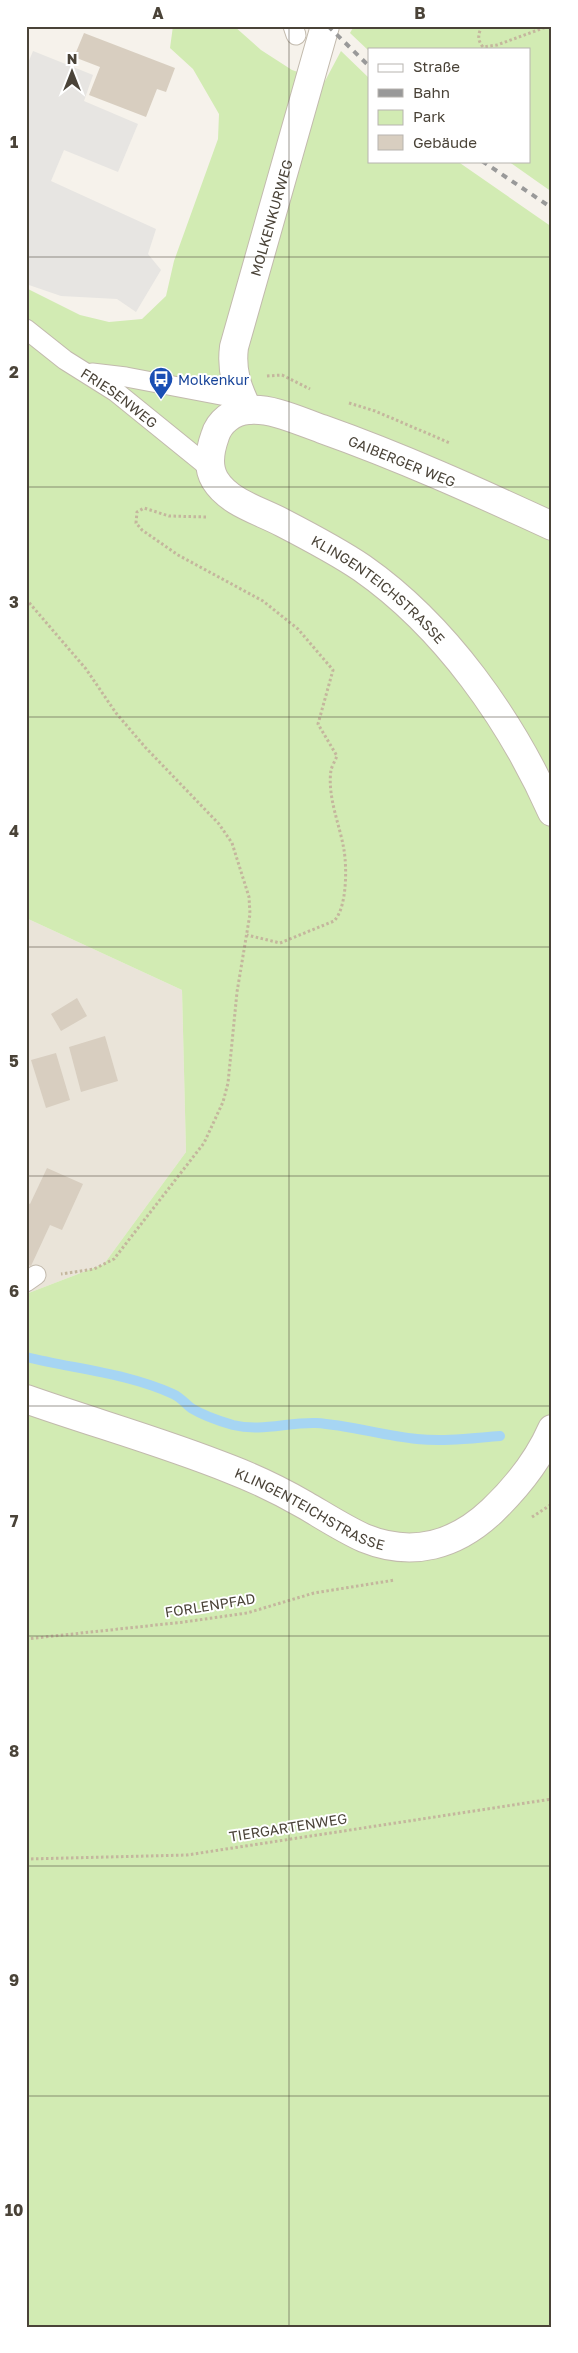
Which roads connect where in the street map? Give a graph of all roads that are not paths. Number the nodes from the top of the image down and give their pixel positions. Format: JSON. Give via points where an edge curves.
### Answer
{"nodes":[{"id":1,"x":325,"y":26,"type":"edge"},
{"id":2,"x":26,"y":329,"type":"edge"},
{"id":3,"x":85,"y":372,"type":"junction"},
{"id":4,"x":248,"y":410,"type":"junction"},
{"id":5,"x":211,"y":469,"type":"junction"},
{"id":6,"x":552,"y":526,"type":"edge"},
{"id":7,"x":552,"y":812,"type":"edge"},
{"id":8,"x":26,"y":1399,"type":"edge"},
{"id":9,"x":552,"y":1429,"type":"edge"}],
"edges":[{"from":1,"to":4,"type":"street","name":"MOLKENKURWEG","via":[[234,346],[232,364],[236,386]]},
{"from":2,"to":3,"type":"lane","name":"FRIESENWEG"},
{"from":3,"to":4,"type":"lane","via":[[226,396]]},
{"from":3,"to":5,"type":"lane","name":"FRIESENWEG","via":[[116,392]]},
{"from":4,"to":5,"type":"street","via":[[235,413],[216,432],[211,448]]},
{"from":4,"to":6,"type":"street","name":"GAIBERGER WEG","via":[[291,418],[368,446],[446,477]]},
{"from":5,"to":7,"type":"street","name":"KLINGENTEICHSTRASSE","via":[[215,480],[230,496],[362,569],[403,602],[441,640],[490,700],[529,764]]},
{"from":8,"to":9,"type":"street","name":"KLINGENTEICHSTRASSE","via":[[230,1468],[288,1495],[364,1538],[385,1545],[438,1545],[475,1527],[523,1478],[542,1451]]}]}
